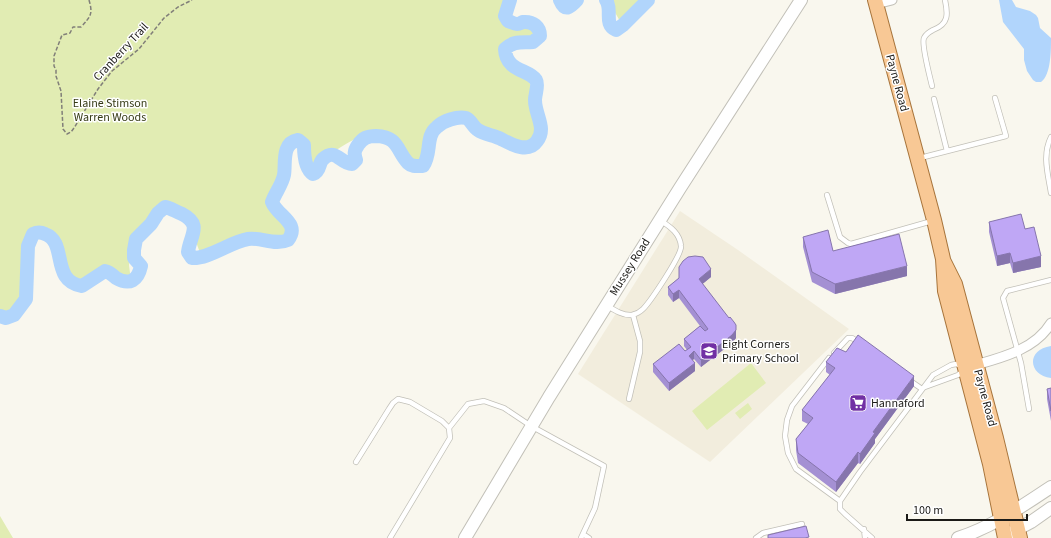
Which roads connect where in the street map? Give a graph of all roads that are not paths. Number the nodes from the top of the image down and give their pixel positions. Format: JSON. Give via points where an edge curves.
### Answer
{"nodes":[{"id":1,"x":801,"y":0,"type":"edge"},
{"id":2,"x":892,"y":0,"type":"edge"},
{"id":3,"x":945,"y":0,"type":"edge"},
{"id":4,"x":875,"y":2,"type":"edge"},
{"id":5,"x":932,"y":86,"type":"dead end"},
{"id":6,"x":995,"y":98,"type":"dead end"},
{"id":7,"x":934,"y":99,"type":"dead end"},
{"id":8,"x":1051,"y":137,"type":"edge"},
{"id":9,"x":947,"y":151,"type":"junction"},
{"id":10,"x":918,"y":158,"type":"junction"},
{"id":11,"x":1051,"y":193,"type":"edge"},
{"id":12,"x":826,"y":195,"type":"dead end"},
{"id":13,"x":660,"y":220,"type":"junction"},
{"id":14,"x":934,"y":220,"type":"junction"},
{"id":15,"x":1051,"y":280,"type":"edge"},
{"id":16,"x":606,"y":306,"type":"junction"},
{"id":17,"x":633,"y":315,"type":"junction"},
{"id":18,"x":1050,"y":326,"type":"edge"},
{"id":19,"x":866,"y":348,"type":"edge"},
{"id":20,"x":1018,"y":350,"type":"junction"},
{"id":21,"x":971,"y":366,"type":"junction"},
{"id":22,"x":906,"y":377,"type":"edge"},
{"id":23,"x":924,"y":388,"type":"junction"},
{"id":24,"x":629,"y":399,"type":"dead end"},
{"id":25,"x":1028,"y":409,"type":"dead end"},
{"id":26,"x":531,"y":426,"type":"junction"},
{"id":27,"x":449,"y":428,"type":"junction"},
{"id":28,"x":356,"y":462,"type":"dead end"},
{"id":29,"x":1051,"y":487,"type":"edge"},
{"id":30,"x":840,"y":501,"type":"junction"},
{"id":31,"x":1051,"y":508,"type":"edge"},
{"id":32,"x":1013,"y":512,"type":"junction"},
{"id":33,"x":1001,"y":520,"type":"junction"},
{"id":34,"x":802,"y":524,"type":"dead end"},
{"id":35,"x":864,"y":530,"type":"junction"},
{"id":36,"x":1019,"y":534,"type":"edge"},
{"id":37,"x":582,"y":536,"type":"edge"},
{"id":38,"x":1003,"y":537,"type":"edge"},
{"id":39,"x":390,"y":538,"type":"edge"},
{"id":40,"x":465,"y":538,"type":"edge"},
{"id":41,"x":590,"y":538,"type":"edge"},
{"id":42,"x":756,"y":538,"type":"edge"},
{"id":43,"x":865,"y":538,"type":"edge"},
{"id":44,"x":872,"y":538,"type":"edge"},
{"id":45,"x":958,"y":538,"type":"edge"}],
"edges":[{"from":1,"to":13,"type":"street","name":"Mussey Road"},
{"from":2,"to":4,"type":"street"},
{"from":3,"to":5,"type":"lane","via":[[948,12],[946,19],[941,26],[926,34],[923,39]]},
{"from":4,"to":10,"type":"main road","name":"Payne Road"},
{"from":6,"to":9,"type":"lane","via":[[1006,136]]},
{"from":7,"to":9,"type":"lane"},
{"from":8,"to":11,"type":"lane","via":[[1045,155]]},
{"from":9,"to":10,"type":"lane"},
{"from":10,"to":14,"type":"main road","name":"Payne Road"},
{"from":12,"to":14,"type":"lane","via":[[840,237],[851,244]]},
{"from":13,"to":16,"type":"street","name":"Mussey Road"},
{"from":13,"to":17,"type":"lane","via":[[677,233],[681,249],[648,302]]},
{"from":14,"to":21,"type":"main road","name":"Payne Road","via":[[943,260],[945,291]]},
{"from":15,"to":20,"type":"lane","via":[[1008,291],[1003,298]]},
{"from":16,"to":17,"type":"lane","via":[[626,315]]},
{"from":16,"to":26,"type":"street","name":"Mussey Road"},
{"from":17,"to":24,"type":"lane","via":[[640,341],[640,352]]},
{"from":18,"to":20,"type":"street","via":[[1034,341]]},
{"from":19,"to":30,"type":"lane","via":[[850,337],[845,340],[795,400],[786,420],[789,458],[799,472]]},
{"from":20,"to":21,"type":"street"},
{"from":20,"to":25,"type":"lane"},
{"from":21,"to":23,"type":"lane","via":[[958,375]]},
{"from":21,"to":23,"type":"lane","via":[[956,364],[942,369],[933,375]]},
{"from":21,"to":32,"type":"main road","name":"Payne Road","via":[[996,438]]},
{"from":21,"to":33,"type":"main road","name":"Payne Road"},
{"from":22,"to":23,"type":"lane"},
{"from":23,"to":30,"type":"lane"},
{"from":26,"to":27,"type":"lane","via":[[504,408],[484,401],[468,404]]},
{"from":26,"to":37,"type":"lane","via":[[604,466],[595,508]]},
{"from":26,"to":40,"type":"street","name":"Mussey Road"},
{"from":27,"to":28,"type":"lane","via":[[410,402],[398,399]]},
{"from":27,"to":39,"type":"lane","via":[[450,438]]},
{"from":29,"to":32,"type":"street"},
{"from":30,"to":35,"type":"lane","via":[[842,511]]},
{"from":31,"to":36,"type":"street"},
{"from":32,"to":33,"type":"street"},
{"from":32,"to":36,"type":"main road","name":"Payne Road"},
{"from":33,"to":38,"type":"main road","name":"Payne Road"},
{"from":33,"to":45,"type":"street"},
{"from":34,"to":42,"type":"lane","via":[[763,533]]},
{"from":35,"to":43,"type":"lane"},
{"from":35,"to":44,"type":"lane"},
{"from":36,"to":38,"type":"street"},
{"from":37,"to":41,"type":"lane"}]}
